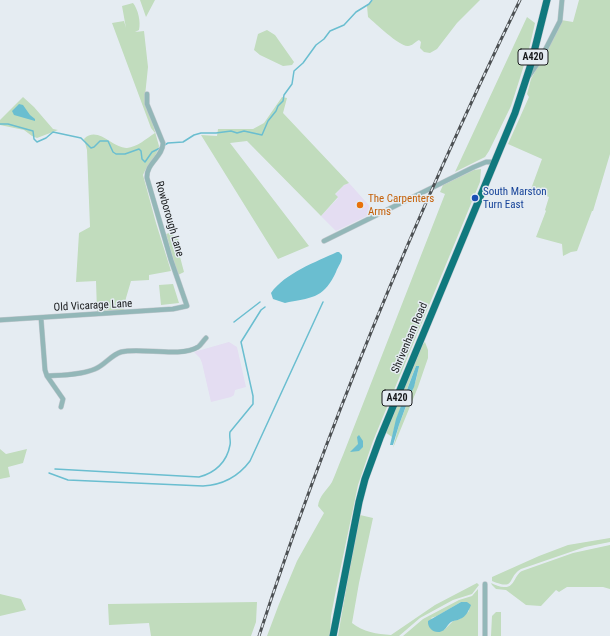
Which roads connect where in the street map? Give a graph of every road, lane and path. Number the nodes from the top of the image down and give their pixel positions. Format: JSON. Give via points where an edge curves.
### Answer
{"nodes":[{"id":1,"x":547,"y":0,"type":"edge"},
{"id":2,"x":562,"y":0,"type":"edge"},
{"id":3,"x":527,"y":79,"type":"junction"},
{"id":4,"x":147,"y":94,"type":"dead end"},
{"id":5,"x":494,"y":162,"type":"junction"},
{"id":6,"x":324,"y":241,"type":"dead end"},
{"id":7,"x":187,"y":306,"type":"joint"},
{"id":8,"x":41,"y":318,"type":"junction"},
{"id":9,"x":0,"y":320,"type":"edge"},
{"id":10,"x":206,"y":338,"type":"dead end"},
{"id":11,"x":47,"y":376,"type":"junction"},
{"id":12,"x":61,"y":406,"type":"dead end"},
{"id":13,"x":485,"y":584,"type":"dead end"},
{"id":14,"x":333,"y":636,"type":"edge"},
{"id":15,"x":485,"y":636,"type":"edge"}],
"edges":[{"from":1,"to":3,"type":"highway","name":"Shrivenham Road","number":"A420"},
{"from":2,"to":3,"type":"street","name":"Shrivenham Road","via":[[561,17],[540,60]]},
{"from":3,"to":5,"type":"highway","name":"Shrivenham Road","number":"A420"},
{"from":4,"to":7,"type":"street","name":"Rowborough Lane","via":[[147,104],[163,146],[149,167],[147,178]]},
{"from":5,"to":6,"type":"street","via":[[474,167]]},
{"from":5,"to":14,"type":"highway","name":"Shrivenham Road","number":"A420","via":[[365,479]]},
{"from":7,"to":8,"type":"street","name":"Old Vicarage Lane","via":[[173,310]]},
{"from":8,"to":9,"type":"street","name":"Old Vicarage Lane"},
{"from":8,"to":11,"type":"street"},
{"from":10,"to":11,"type":"street","via":[[190,350],[122,352],[100,367],[89,371]]},
{"from":11,"to":12,"type":"street","via":[[63,399]]},
{"from":13,"to":15,"type":"street"}]}
